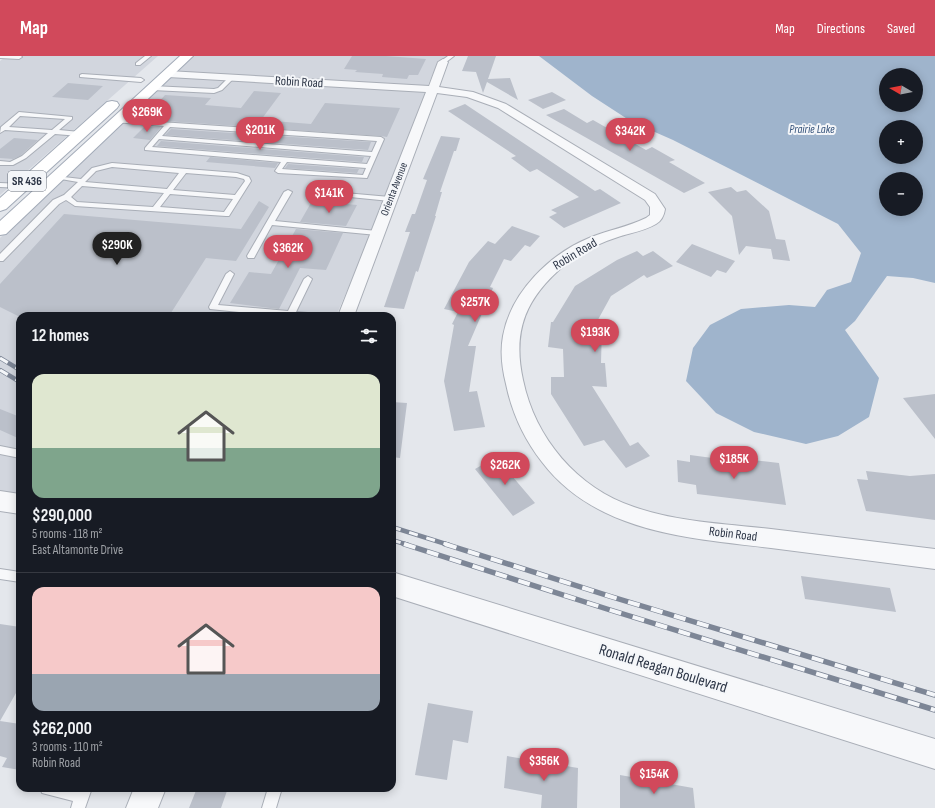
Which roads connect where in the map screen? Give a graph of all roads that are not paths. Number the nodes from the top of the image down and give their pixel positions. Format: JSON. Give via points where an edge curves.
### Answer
{"nodes":[{"id":1,"x":0,"y":56,"type":"edge"},
{"id":2,"x":148,"y":56,"type":"edge"},
{"id":3,"x":175,"y":56,"type":"edge"},
{"id":4,"x":187,"y":56,"type":"edge"},
{"id":5,"x":19,"y":57,"type":"dead end"},
{"id":6,"x":447,"y":59,"type":"edge"},
{"id":7,"x":138,"y":64,"type":"dead end"},
{"id":8,"x":168,"y":74,"type":"junction"},
{"id":9,"x":82,"y":76,"type":"dead end"},
{"id":10,"x":149,"y":78,"type":"junction"},
{"id":11,"x":231,"y":78,"type":"junction"},
{"id":12,"x":432,"y":89,"type":"junction"},
{"id":13,"x":118,"y":120,"type":"junction"},
{"id":14,"x":169,"y":124,"type":"junction"},
{"id":15,"x":2,"y":130,"type":"edge"},
{"id":16,"x":53,"y":132,"type":"junction"},
{"id":17,"x":80,"y":134,"type":"junction"},
{"id":18,"x":157,"y":137,"type":"junction"},
{"id":19,"x":375,"y":154,"type":"junction"},
{"id":20,"x":54,"y":157,"type":"junction"},
{"id":21,"x":285,"y":160,"type":"junction"},
{"id":22,"x":0,"y":163,"type":"edge"},
{"id":23,"x":370,"y":166,"type":"junction"},
{"id":24,"x":184,"y":171,"type":"junction"},
{"id":25,"x":57,"y":177,"type":"junction"},
{"id":26,"x":81,"y":182,"type":"junction"},
{"id":27,"x":0,"y":185,"type":"edge"},
{"id":28,"x":22,"y":186,"type":"junction"},
{"id":29,"x":169,"y":191,"type":"junction"},
{"id":30,"x":288,"y":192,"type":"dead end"},
{"id":31,"x":322,"y":193,"type":"dead end"},
{"id":32,"x":67,"y":197,"type":"junction"},
{"id":33,"x":238,"y":197,"type":"junction"},
{"id":34,"x":390,"y":199,"type":"junction"},
{"id":35,"x":0,"y":206,"type":"edge"},
{"id":36,"x":25,"y":207,"type":"junction"},
{"id":37,"x":155,"y":209,"type":"junction"},
{"id":38,"x":271,"y":223,"type":"junction"},
{"id":39,"x":0,"y":230,"type":"edge"},
{"id":40,"x":377,"y":232,"type":"junction"},
{"id":41,"x":251,"y":256,"type":"dead end"},
{"id":42,"x":0,"y":259,"type":"edge"},
{"id":43,"x":230,"y":274,"type":"dead end"},
{"id":44,"x":308,"y":279,"type":"dead end"},
{"id":45,"x":264,"y":312,"type":"edge"},
{"id":46,"x":292,"y":312,"type":"edge"},
{"id":47,"x":347,"y":312,"type":"edge"},
{"id":48,"x":0,"y":450,"type":"edge"},
{"id":49,"x":16,"y":453,"type":"edge"},
{"id":50,"x":0,"y":501,"type":"edge"},
{"id":51,"x":16,"y":503,"type":"edge"},
{"id":52,"x":935,"y":559,"type":"edge"},
{"id":53,"x":0,"y":574,"type":"edge"},
{"id":54,"x":16,"y":576,"type":"edge"},
{"id":55,"x":396,"y":585,"type":"edge"},
{"id":56,"x":935,"y":754,"type":"edge"},
{"id":57,"x":63,"y":792,"type":"edge"},
{"id":58,"x":148,"y":792,"type":"edge"},
{"id":59,"x":274,"y":792,"type":"edge"},
{"id":60,"x":82,"y":797,"type":"edge"},
{"id":61,"x":142,"y":808,"type":"edge"},
{"id":62,"x":269,"y":808,"type":"edge"}],
"edges":[{"from":1,"to":5,"type":"lane"},
{"from":2,"to":7,"type":"lane"},
{"from":3,"to":8,"type":"main road","via":[[164,67]]},
{"from":4,"to":8,"type":"main road","number":"SR 436"},
{"from":6,"to":12,"type":"street","name":"Orienta Avenue"},
{"from":8,"to":10,"type":"main road","number":"SR 436"},
{"from":8,"to":11,"type":"street","name":"Robin Road"},
{"from":9,"to":10,"type":"lane"},
{"from":10,"to":11,"type":"lane","via":[[214,91],[220,89]]},
{"from":10,"to":13,"type":"main road","number":"SR 436"},
{"from":10,"to":17,"type":"main road","number":"SR 436","via":[[127,93]]},
{"from":11,"to":12,"type":"street","name":"Robin Road"},
{"from":12,"to":34,"type":"street","name":"Orienta Avenue"},
{"from":12,"to":52,"type":"street","name":"Robin Road","via":[[469,94],[502,106],[650,197],[657,204],[655,217],[645,224],[603,237],[572,253],[547,272],[526,296],[513,328],[510,358],[518,400],[536,440],[560,472],[588,495],[625,513],[660,523],[698,530]]},
{"from":13,"to":14,"type":"lane"},
{"from":13,"to":25,"type":"main road","number":"SR 436"},
{"from":14,"to":18,"type":"lane"},
{"from":14,"to":19,"type":"lane","via":[[381,139]]},
{"from":15,"to":16,"type":"lane"},
{"from":15,"to":16,"type":"lane","via":[[19,114],[70,118]]},
{"from":16,"to":17,"type":"lane"},
{"from":16,"to":22,"type":"lane","via":[[24,157],[11,164]]},
{"from":17,"to":20,"type":"main road","number":"SR 436"},
{"from":18,"to":19,"type":"lane"},
{"from":18,"to":21,"type":"lane","via":[[147,149]]},
{"from":19,"to":23,"type":"lane"},
{"from":20,"to":25,"type":"main road"},
{"from":20,"to":28,"type":"main road","number":"SR 436"},
{"from":21,"to":23,"type":"lane"},
{"from":21,"to":23,"type":"lane","via":[[278,171],[365,177]]},
{"from":24,"to":26,"type":"lane","via":[[112,165],[94,169]]},
{"from":24,"to":29,"type":"lane"},
{"from":24,"to":33,"type":"lane","via":[[243,176],[248,181]]},
{"from":25,"to":26,"type":"lane"},
{"from":25,"to":36,"type":"main road","number":"SR 436"},
{"from":26,"to":29,"type":"lane"},
{"from":26,"to":32,"type":"lane"},
{"from":27,"to":28,"type":"lane"},
{"from":28,"to":35,"type":"main road","number":"SR 436"},
{"from":28,"to":36,"type":"main road"},
{"from":29,"to":33,"type":"lane"},
{"from":29,"to":37,"type":"lane"},
{"from":30,"to":38,"type":"lane"},
{"from":31,"to":34,"type":"lane"},
{"from":32,"to":37,"type":"lane","via":[[75,204]]},
{"from":32,"to":42,"type":"lane","via":[[56,202]]},
{"from":33,"to":37,"type":"lane","via":[[226,214]]},
{"from":34,"to":40,"type":"street","name":"Orienta Avenue"},
{"from":36,"to":39,"type":"main road","number":"SR 436"},
{"from":38,"to":40,"type":"lane"},
{"from":38,"to":41,"type":"lane"},
{"from":40,"to":47,"type":"street","name":"Orienta Avenue"},
{"from":43,"to":45,"type":"lane","via":[[213,306]]},
{"from":44,"to":46,"type":"lane"},
{"from":48,"to":49,"type":"lane"},
{"from":50,"to":51,"type":"street"},
{"from":53,"to":54,"type":"lane"},
{"from":55,"to":56,"type":"street","name":"Ronald Reagan Boulevard"},
{"from":57,"to":60,"type":"lane"},
{"from":58,"to":61,"type":"street"},
{"from":59,"to":62,"type":"lane"}]}
